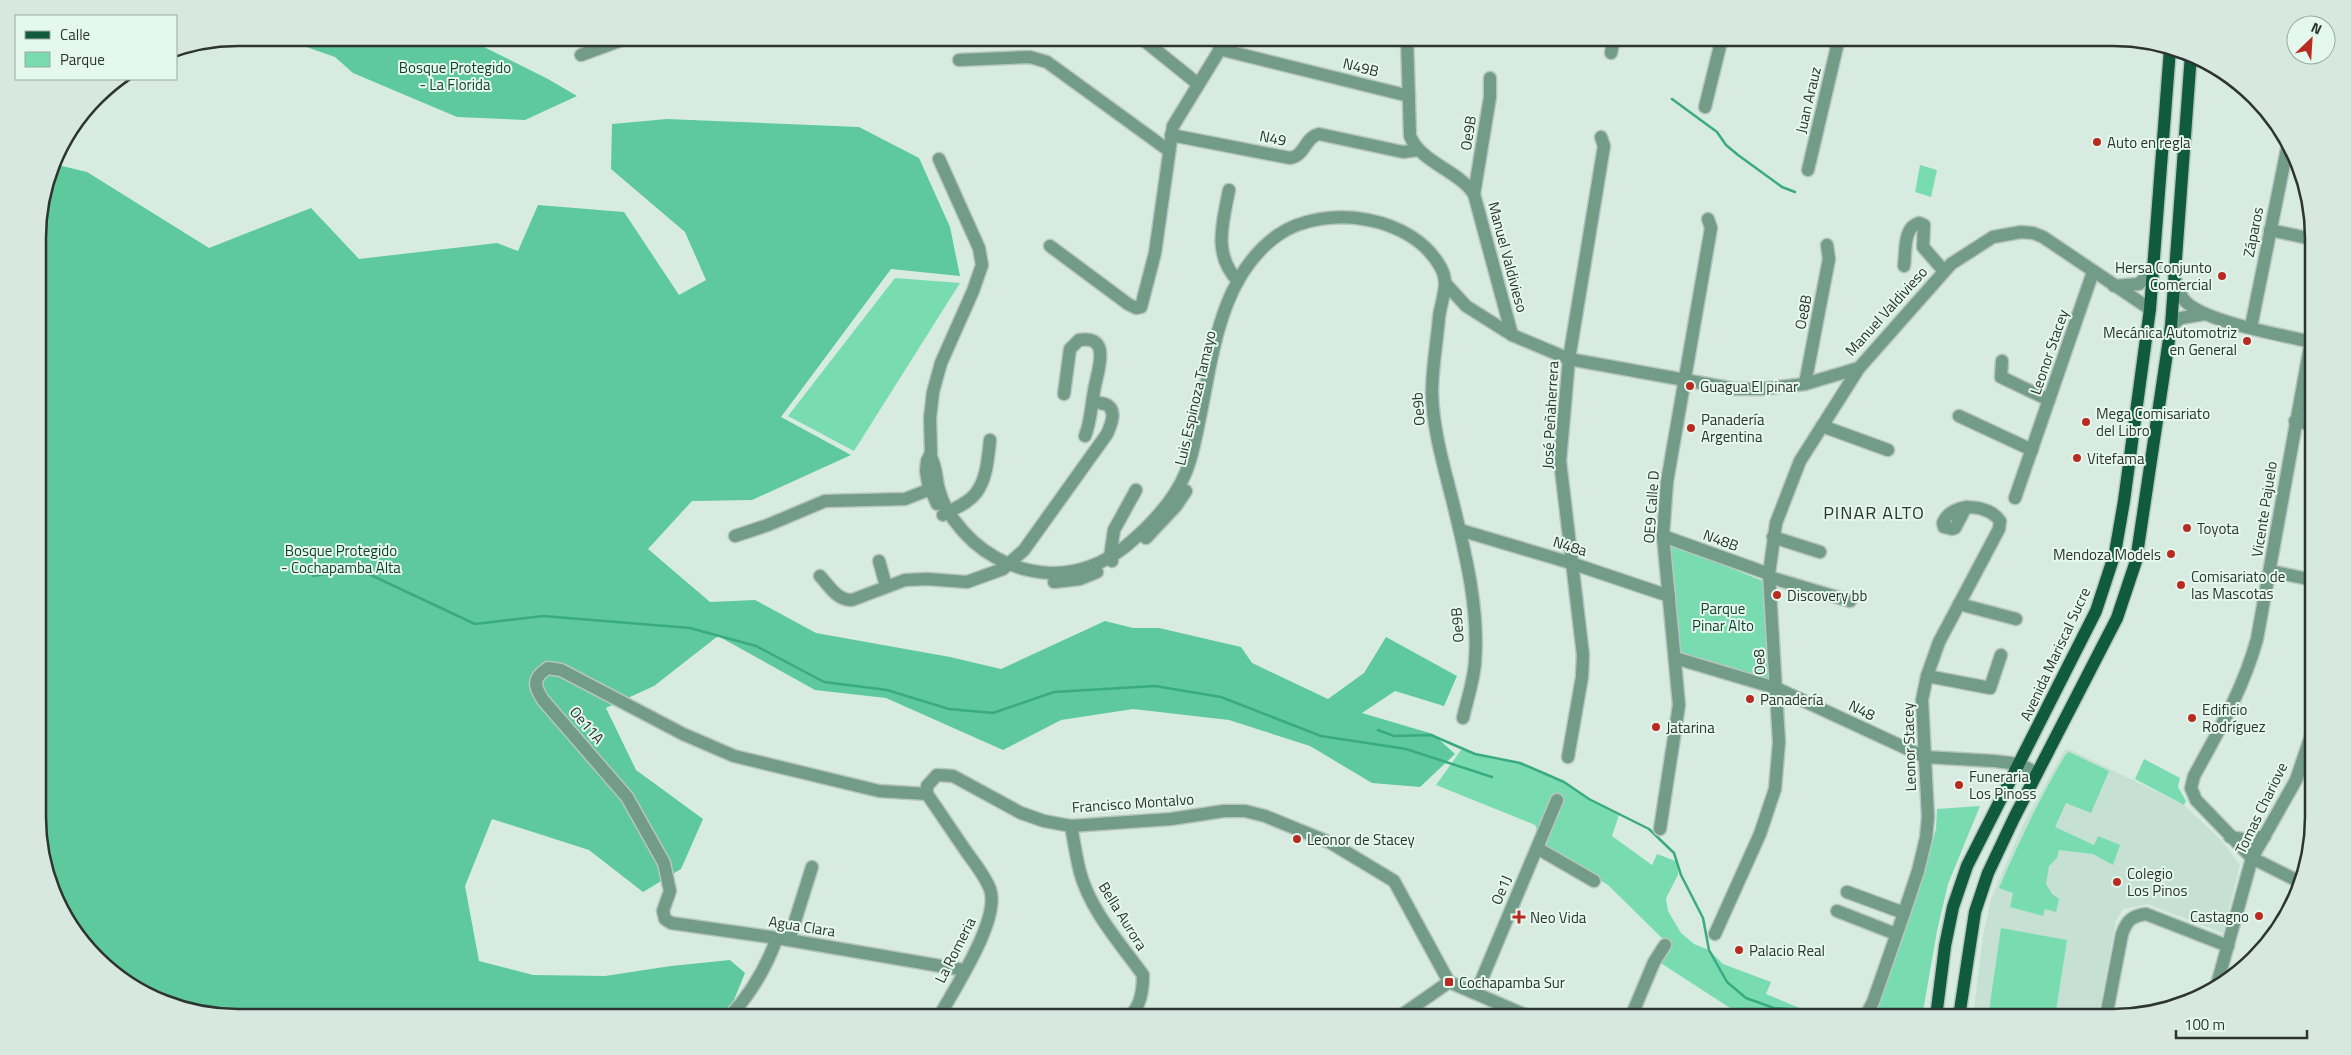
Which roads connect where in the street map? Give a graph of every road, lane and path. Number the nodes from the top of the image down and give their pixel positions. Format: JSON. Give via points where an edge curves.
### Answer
{"nodes":[{"id":1,"x":605,"y":46,"type":"edge"},
{"id":2,"x":1151,"y":46,"type":"edge"},
{"id":3,"x":1221,"y":46,"type":"edge"},
{"id":4,"x":1407,"y":46,"type":"edge"},
{"id":5,"x":1612,"y":46,"type":"edge"},
{"id":6,"x":1720,"y":46,"type":"edge"},
{"id":7,"x":1838,"y":46,"type":"edge"},
{"id":8,"x":1219,"y":49,"type":"junction"},
{"id":9,"x":1611,"y":53,"type":"dead end"},
{"id":10,"x":581,"y":55,"type":"dead end"},
{"id":11,"x":2170,"y":55,"type":"edge"},
{"id":12,"x":959,"y":60,"type":"dead end"},
{"id":13,"x":2190,"y":63,"type":"edge"},
{"id":14,"x":1490,"y":78,"type":"dead end"},
{"id":15,"x":1198,"y":84,"type":"junction"},
{"id":16,"x":1409,"y":96,"type":"junction"},
{"id":17,"x":1705,"y":107,"type":"dead end"},
{"id":18,"x":1171,"y":135,"type":"junction"},
{"id":19,"x":1601,"y":137,"type":"dead end"},
{"id":20,"x":1168,"y":150,"type":"junction"},
{"id":21,"x":1418,"y":150,"type":"junction"},
{"id":22,"x":2286,"y":155,"type":"edge"},
{"id":23,"x":939,"y":159,"type":"dead end"},
{"id":24,"x":1808,"y":170,"type":"dead end"},
{"id":25,"x":1229,"y":190,"type":"dead end"},
{"id":26,"x":1474,"y":194,"type":"junction"},
{"id":27,"x":1708,"y":219,"type":"dead end"},
{"id":28,"x":1316,"y":221,"type":"junction"},
{"id":29,"x":2270,"y":230,"type":"junction"},
{"id":30,"x":2305,"y":237,"type":"edge"},
{"id":31,"x":1827,"y":245,"type":"dead end"},
{"id":32,"x":1050,"y":246,"type":"dead end"},
{"id":33,"x":1904,"y":266,"type":"dead end"},
{"id":34,"x":2154,"y":267,"type":"junction"},
{"id":35,"x":1944,"y":271,"type":"junction"},
{"id":36,"x":2094,"y":272,"type":"junction"},
{"id":37,"x":2174,"y":276,"type":"junction"},
{"id":38,"x":1238,"y":281,"type":"junction"},
{"id":39,"x":1446,"y":284,"type":"junction"},
{"id":40,"x":2114,"y":286,"type":"junction"},
{"id":41,"x":2150,"y":309,"type":"junction"},
{"id":42,"x":2207,"y":314,"type":"junction"},
{"id":43,"x":2171,"y":326,"type":"junction"},
{"id":44,"x":2251,"y":327,"type":"junction"},
{"id":45,"x":1512,"y":335,"type":"junction"},
{"id":46,"x":2305,"y":340,"type":"edge"},
{"id":47,"x":1569,"y":359,"type":"junction"},
{"id":48,"x":2002,"y":361,"type":"dead end"},
{"id":49,"x":1859,"y":368,"type":"junction"},
{"id":50,"x":2305,"y":372,"type":"edge"},
{"id":51,"x":1686,"y":379,"type":"junction"},
{"id":52,"x":1805,"y":384,"type":"junction"},
{"id":53,"x":1064,"y":394,"type":"dead end"},
{"id":54,"x":1209,"y":395,"type":"junction"},
{"id":55,"x":1093,"y":400,"type":"junction"},
{"id":56,"x":2049,"y":400,"type":"junction"},
{"id":57,"x":2136,"y":412,"type":"junction"},
{"id":58,"x":1959,"y":416,"type":"dead end"},
{"id":59,"x":2157,"y":416,"type":"junction"},
{"id":60,"x":2295,"y":421,"type":"junction"},
{"id":61,"x":2305,"y":423,"type":"edge"},
{"id":62,"x":1822,"y":426,"type":"junction"},
{"id":63,"x":1085,"y":436,"type":"dead end"},
{"id":64,"x":990,"y":440,"type":"dead end"},
{"id":65,"x":1888,"y":450,"type":"dead end"},
{"id":66,"x":2032,"y":450,"type":"junction"},
{"id":67,"x":934,"y":488,"type":"junction"},
{"id":68,"x":1136,"y":490,"type":"dead end"},
{"id":69,"x":2015,"y":498,"type":"dead end"},
{"id":70,"x":1966,"y":506,"type":"dead end"},
{"id":71,"x":946,"y":514,"type":"junction"},
{"id":72,"x":1460,"y":530,"type":"junction"},
{"id":73,"x":735,"y":536,"type":"dead end"},
{"id":74,"x":1663,"y":536,"type":"junction"},
{"id":75,"x":1773,"y":537,"type":"junction"},
{"id":76,"x":1820,"y":552,"type":"dead end"},
{"id":77,"x":1112,"y":560,"type":"junction"},
{"id":78,"x":879,"y":562,"type":"dead end"},
{"id":79,"x":1571,"y":563,"type":"junction"},
{"id":80,"x":1006,"y":567,"type":"junction"},
{"id":81,"x":2270,"y":571,"type":"junction"},
{"id":82,"x":1769,"y":575,"type":"junction"},
{"id":83,"x":820,"y":576,"type":"dead end"},
{"id":84,"x":2305,"y":578,"type":"edge"},
{"id":85,"x":886,"y":586,"type":"junction"},
{"id":86,"x":1669,"y":596,"type":"junction"},
{"id":87,"x":1850,"y":601,"type":"dead end"},
{"id":88,"x":1959,"y":604,"type":"junction"},
{"id":89,"x":2016,"y":619,"type":"dead end"},
{"id":90,"x":2001,"y":655,"type":"dead end"},
{"id":91,"x":1675,"y":658,"type":"junction"},
{"id":92,"x":1926,"y":676,"type":"junction"},
{"id":93,"x":1776,"y":688,"type":"junction"},
{"id":94,"x":1463,"y":718,"type":"dead end"},
{"id":95,"x":2305,"y":754,"type":"edge"},
{"id":96,"x":1568,"y":757,"type":"dead end"},
{"id":97,"x":1925,"y":757,"type":"junction"},
{"id":98,"x":2019,"y":764,"type":"junction"},
{"id":99,"x":2037,"y":773,"type":"junction"},
{"id":100,"x":927,"y":794,"type":"junction"},
{"id":101,"x":1557,"y":800,"type":"dead end"},
{"id":102,"x":1071,"y":826,"type":"junction"},
{"id":103,"x":1660,"y":828,"type":"dead end"},
{"id":104,"x":2264,"y":836,"type":"junction"},
{"id":105,"x":2230,"y":837,"type":"junction"},
{"id":106,"x":1537,"y":848,"type":"junction"},
{"id":107,"x":2252,"y":858,"type":"junction"},
{"id":108,"x":812,"y":867,"type":"dead end"},
{"id":109,"x":2294,"y":879,"type":"edge"},
{"id":110,"x":1594,"y":881,"type":"dead end"},
{"id":111,"x":670,"y":891,"type":"joint"},
{"id":112,"x":1847,"y":892,"type":"dead end"},
{"id":113,"x":1837,"y":911,"type":"dead end"},
{"id":114,"x":1904,"y":913,"type":"junction"},
{"id":115,"x":1714,"y":934,"type":"dead end"},
{"id":116,"x":1896,"y":934,"type":"junction"},
{"id":117,"x":783,"y":939,"type":"junction"},
{"id":118,"x":1664,"y":945,"type":"dead end"},
{"id":119,"x":2228,"y":946,"type":"junction"},
{"id":120,"x":964,"y":970,"type":"junction"},
{"id":121,"x":2220,"y":976,"type":"edge"},
{"id":122,"x":1449,"y":982,"type":"junction"},
{"id":123,"x":1476,"y":993,"type":"junction"},
{"id":124,"x":735,"y":1009,"type":"edge"},
{"id":125,"x":943,"y":1009,"type":"edge"},
{"id":126,"x":1136,"y":1009,"type":"edge"},
{"id":127,"x":1410,"y":1009,"type":"edge"},
{"id":128,"x":1512,"y":1009,"type":"edge"},
{"id":129,"x":1634,"y":1009,"type":"edge"},
{"id":130,"x":1869,"y":1009,"type":"edge"},
{"id":131,"x":1937,"y":1009,"type":"edge"},
{"id":132,"x":1960,"y":1009,"type":"edge"},
{"id":133,"x":2108,"y":1009,"type":"edge"}],
"edges":[{"from":1,"to":10,"type":"street"},
{"from":2,"to":15,"type":"street"},
{"from":3,"to":8,"type":"street"},
{"from":4,"to":16,"type":"street"},
{"from":5,"to":9,"type":"street"},
{"from":6,"to":17,"type":"street"},
{"from":7,"to":24,"type":"street","name":"Juan Arauz"},
{"from":8,"to":15,"type":"street"},
{"from":8,"to":16,"type":"street","name":"N49B"},
{"from":11,"to":34,"type":"main road","name":"Avenida Mariscal Sucre"},
{"from":12,"to":20,"type":"street","via":[[1030,57],[1047,62]]},
{"from":13,"to":37,"type":"main road"},
{"from":14,"to":26,"type":"street","name":"Oe9B","via":[[1490,97]]},
{"from":15,"to":18,"type":"street","via":[[1177,117]]},
{"from":16,"to":21,"type":"street","via":[[1410,136]]},
{"from":18,"to":20,"type":"street"},
{"from":18,"to":21,"type":"street","name":"N49","via":[[1290,158],[1298,155],[1310,138],[1319,134],[1403,152]]},
{"from":19,"to":47,"type":"street","name":"José Peñaherrera","via":[[1604,146]]},
{"from":20,"to":32,"type":"street","via":[[1157,247],[1143,303],[1138,308]]},
{"from":21,"to":26,"type":"street","name":"Manuel Valdivieso","via":[[1465,182]]},
{"from":22,"to":29,"type":"street","name":"Záparos"},
{"from":23,"to":67,"type":"street","name":"Luis Espinoza Tamayo","via":[[979,248],[982,265],[941,363],[933,392],[930,455],[935,463]]},
{"from":25,"to":38,"type":"street","via":[[1221,244],[1224,263]]},
{"from":26,"to":45,"type":"street","name":"Manuel Valdivieso"},
{"from":27,"to":51,"type":"street","name":"OE9 Calle D","via":[[1711,228]]},
{"from":28,"to":38,"type":"street","name":"Luis Espinoza Tamayo","via":[[1287,230],[1271,240]]},
{"from":28,"to":39,"type":"street","name":"Luis Espinoza Tamayo","via":[[1365,219],[1395,226],[1420,242],[1430,253],[1443,271]]},
{"from":28,"to":54,"type":"street","name":"Luis Espinoza Tamayo","via":[[1309,229],[1271,252],[1246,283],[1227,329]]},
{"from":29,"to":30,"type":"street"},
{"from":29,"to":44,"type":"street","name":"Záparos"},
{"from":31,"to":52,"type":"street","name":"Oe8B","via":[[1830,259]]},
{"from":33,"to":35,"type":"street","via":[[1908,234],[1919,223],[1924,225],[1923,247]]},
{"from":34,"to":40,"type":"street","via":[[2139,284]]},
{"from":34,"to":41,"type":"main road","name":"Avenida Mariscal Sucre"},
{"from":35,"to":36,"type":"street","name":"Manuel Valdivieso","via":[[1983,242],[2021,232],[2043,237]]},
{"from":35,"to":49,"type":"street","name":"Manuel Valdivieso"},
{"from":36,"to":40,"type":"street","name":"Manuel Valdivieso"},
{"from":36,"to":56,"type":"street","name":"Leonor Stacey"},
{"from":37,"to":42,"type":"street","via":[[2185,300]]},
{"from":37,"to":43,"type":"main road"},
{"from":38,"to":54,"type":"street","name":"Luis Espinoza Tamayo","via":[[1219,330]]},
{"from":39,"to":45,"type":"street","name":"Manuel Valdivieso","via":[[1466,306]]},
{"from":39,"to":72,"type":"street","name":"Oe9b","via":[[1432,391],[1435,428]]},
{"from":40,"to":41,"type":"street","name":"Manuel Valdivieso"},
{"from":41,"to":57,"type":"main road","name":"Avenida Mariscal Sucre"},
{"from":42,"to":43,"type":"street","via":[[2192,314]]},
{"from":42,"to":44,"type":"street"},
{"from":43,"to":59,"type":"main road"},
{"from":44,"to":46,"type":"street"},
{"from":45,"to":47,"type":"street","name":"Manuel Valdivieso"},
{"from":47,"to":51,"type":"street","name":"Manuel Valdivieso"},
{"from":47,"to":79,"type":"street","name":"José Peñaherrera","via":[[1560,461]]},
{"from":48,"to":56,"type":"street","via":[[2001,377]]},
{"from":49,"to":52,"type":"street","name":"Manuel Valdivieso"},
{"from":49,"to":62,"type":"street","name":"Oe8"},
{"from":50,"to":60,"type":"street","name":"Vicente Pajuelo"},
{"from":51,"to":52,"type":"street","name":"Manuel Valdivieso","via":[[1735,389]]},
{"from":51,"to":74,"type":"street","name":"OE9 Calle D","via":[[1667,482]]},
{"from":53,"to":55,"type":"street","via":[[1070,349],[1077,342],[1088,340],[1101,354]]},
{"from":54,"to":77,"type":"street","name":"Luis Espinoza Tamayo","via":[[1191,460],[1174,494]]},
{"from":55,"to":63,"type":"street"},
{"from":55,"to":80,"type":"street","via":[[1111,410],[1112,420],[1107,434],[1024,550]]},
{"from":56,"to":66,"type":"street","name":"Leonor Stacey"},
{"from":57,"to":59,"type":"main road"},
{"from":57,"to":98,"type":"main road","name":"Avenida Mariscal Sucre","via":[[2115,553],[2096,611]]},
{"from":58,"to":66,"type":"street"},
{"from":59,"to":99,"type":"main road","via":[[2136,561],[2117,618]]},
{"from":60,"to":61,"type":"street"},
{"from":60,"to":81,"type":"street","name":"Vicente Pajuelo"},
{"from":62,"to":65,"type":"street"},
{"from":62,"to":75,"type":"street","name":"Oe8","via":[[1800,462]]},
{"from":64,"to":71,"type":"street","via":[[987,464],[976,493]]},
{"from":66,"to":69,"type":"street","name":"Leonor Stacey"},
{"from":67,"to":71,"type":"street","name":"Luis Espinoza Tamayo"},
{"from":67,"to":73,"type":"street","via":[[906,499],[825,501]]},
{"from":68,"to":77,"type":"street","via":[[1114,530]]},
{"from":70,"to":88,"type":"street","name":"Leonor Stacey","via":[[1996,515],[2000,521],[1999,529]]},
{"from":71,"to":80,"type":"street","name":"Luis Espinoza Tamayo","via":[[974,544]]},
{"from":72,"to":79,"type":"street","name":"N48a"},
{"from":72,"to":94,"type":"street","name":"Oe9B","via":[[1475,620],[1475,665]]},
{"from":74,"to":82,"type":"street","name":"N48B"},
{"from":74,"to":86,"type":"street","name":"OE9 Calle D"},
{"from":75,"to":76,"type":"street"},
{"from":75,"to":82,"type":"street","name":"Oe8"},
{"from":77,"to":80,"type":"street","name":"Luis Espinoza Tamayo","via":[[1064,573]]},
{"from":78,"to":85,"type":"street"},
{"from":79,"to":86,"type":"street","name":"N48a"},
{"from":79,"to":96,"type":"street","name":"José Peñaherrera","via":[[1583,667]]},
{"from":80,"to":85,"type":"street","via":[[967,582],[920,579]]},
{"from":81,"to":84,"type":"street"},
{"from":81,"to":105,"type":"street","name":"Vicente Pajuelo","via":[[2248,672],[2194,776],[2192,788],[2196,800]]},
{"from":82,"to":87,"type":"street","name":"N48B"},
{"from":82,"to":93,"type":"street","name":"Oe8"},
{"from":83,"to":85,"type":"street","via":[[836,595],[845,600]]},
{"from":86,"to":91,"type":"street","name":"OE9 Calle D"},
{"from":88,"to":89,"type":"street"},
{"from":88,"to":92,"type":"street","name":"Leonor Stacey"},
{"from":90,"to":92,"type":"street","via":[[1990,688]]},
{"from":91,"to":93,"type":"street","name":"N48"},
{"from":91,"to":103,"type":"street","name":"OE9 Calle D","via":[[1678,712]]},
{"from":92,"to":97,"type":"street","name":"Leonor Stacey","via":[[1922,700]]},
{"from":93,"to":97,"type":"street","name":"N48"},
{"from":93,"to":115,"type":"street","name":"Oe8","via":[[1779,742],[1775,789],[1760,834]]},
{"from":95,"to":104,"type":"street","name":"Tomas Chariove","via":[[2296,780]]},
{"from":97,"to":98,"type":"street","name":"N48"},
{"from":97,"to":114,"type":"street","name":"Leonor Stacey","via":[[1926,838]]},
{"from":98,"to":99,"type":"street","name":"N48"},
{"from":98,"to":131,"type":"main road","name":"Avenida Mariscal Sucre","via":[[1967,866],[1953,907]]},
{"from":99,"to":132,"type":"main road","via":[[1988,873],[1975,912]]},
{"from":100,"to":102,"type":"street","name":"Francisco Montalvo","via":[[926,786],[937,774],[953,776],[1021,813]]},
{"from":100,"to":111,"type":"street","name":"Oe11A","via":[[879,791],[734,756],[682,734],[554,668],[545,670],[535,688],[627,797],[664,863]]},
{"from":100,"to":120,"type":"street","name":"La Romeria","via":[[991,891],[989,922]]},
{"from":101,"to":106,"type":"street","name":"Oe1J"},
{"from":102,"to":122,"type":"street","name":"Francisco Montalvo","via":[[1246,811],[1331,843],[1394,882]]},
{"from":102,"to":126,"type":"street","name":"Bella Aurora","via":[[1087,891],[1143,975],[1143,988]]},
{"from":104,"to":105,"type":"street","via":[[2248,840]]},
{"from":104,"to":107,"type":"street","name":"Tomas Chariove"},
{"from":105,"to":107,"type":"street"},
{"from":106,"to":110,"type":"street"},
{"from":106,"to":123,"type":"street","name":"Oe1J"},
{"from":107,"to":109,"type":"street"},
{"from":107,"to":119,"type":"street","name":"Tomas Chariove"},
{"from":108,"to":117,"type":"street"},
{"from":111,"to":117,"type":"street","name":"Agua Clara","via":[[663,911],[665,918],[672,923]]},
{"from":112,"to":114,"type":"street"},
{"from":113,"to":116,"type":"street"},
{"from":114,"to":116,"type":"street","name":"Leonor Stacey"},
{"from":116,"to":130,"type":"street","name":"Leonor Stacey"},
{"from":117,"to":120,"type":"street","name":"Agua Clara"},
{"from":117,"to":124,"type":"street"},
{"from":118,"to":129,"type":"street"},
{"from":119,"to":121,"type":"street","name":"Tomas Chariove"},
{"from":119,"to":133,"type":"street","via":[[2146,914],[2135,915],[2126,922],[2122,934]]},
{"from":120,"to":125,"type":"street","name":"La Romeria"},
{"from":122,"to":123,"type":"street"},
{"from":122,"to":127,"type":"street"},
{"from":123,"to":128,"type":"street"}]}
